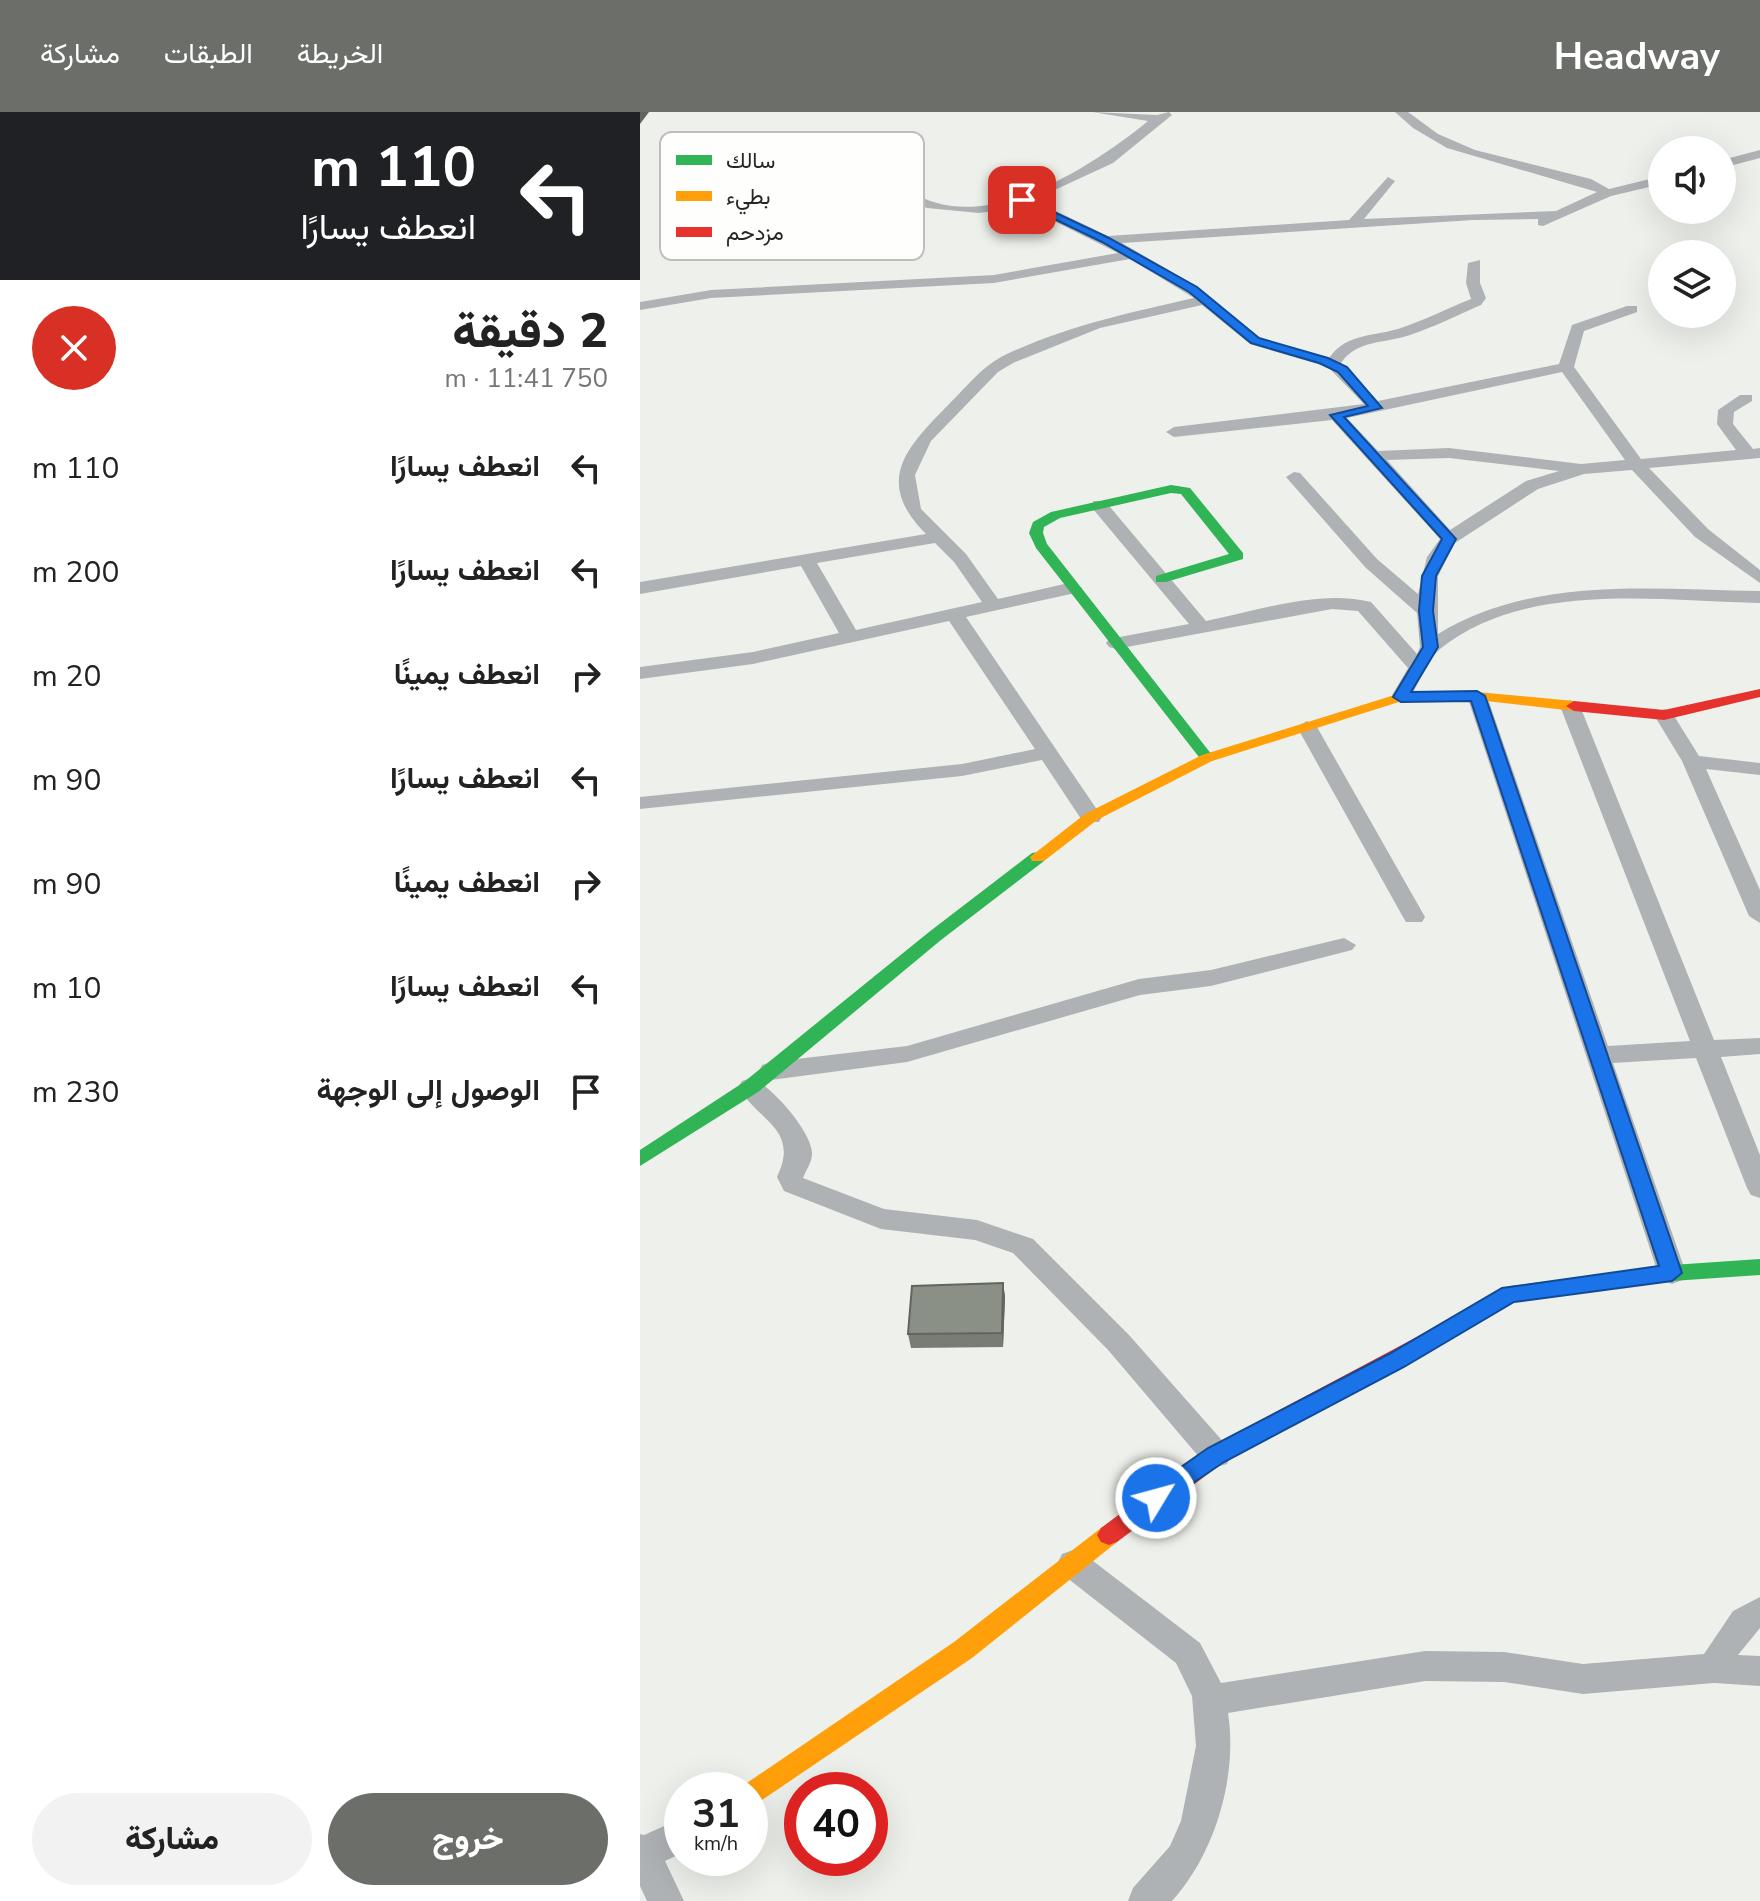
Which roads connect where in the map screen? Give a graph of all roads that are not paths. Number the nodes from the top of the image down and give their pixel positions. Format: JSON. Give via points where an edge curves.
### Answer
{"nodes":[{"id":1,"x":1098,"y":112,"type":"edge"},
{"id":2,"x":1401,"y":112,"type":"edge"},
{"id":3,"x":1165,"y":115,"type":"edge"},
{"id":4,"x":1760,"y":154,"type":"edge"},
{"id":5,"x":1736,"y":160,"type":"edge"},
{"id":6,"x":1388,"y":181,"type":"dead end"},
{"id":7,"x":1648,"y":183,"type":"edge"},
{"id":8,"x":1607,"y":193,"type":"junction"},
{"id":9,"x":924,"y":199,"type":"edge"},
{"id":10,"x":1025,"y":203,"type":"junction"},
{"id":11,"x":1557,"y":215,"type":"junction"},
{"id":12,"x":1353,"y":224,"type":"junction"},
{"id":13,"x":1529,"y":229,"type":"dead end"},
{"id":14,"x":1106,"y":240,"type":"junction"},
{"id":15,"x":1131,"y":255,"type":"junction"},
{"id":16,"x":1475,"y":263,"type":"dead end"},
{"id":17,"x":1204,"y":300,"type":"junction"},
{"id":18,"x":640,"y":306,"type":"edge"},
{"id":19,"x":1632,"y":309,"type":"dead end"},
{"id":20,"x":1333,"y":364,"type":"junction"},
{"id":21,"x":1566,"y":367,"type":"junction"},
{"id":22,"x":1746,"y":398,"type":"dead end"},
{"id":23,"x":1376,"y":408,"type":"junction"},
{"id":24,"x":1336,"y":415,"type":"junction"},
{"id":25,"x":1174,"y":432,"type":"dead end"},
{"id":26,"x":1750,"y":454,"type":"edge"},
{"id":27,"x":1370,"y":456,"type":"junction"},
{"id":28,"x":1632,"y":463,"type":"junction"},
{"id":29,"x":1582,"y":469,"type":"junction"},
{"id":30,"x":1760,"y":471,"type":"edge"},
{"id":31,"x":1294,"y":477,"type":"dead end"},
{"id":32,"x":1099,"y":505,"type":"junction"},
{"id":33,"x":937,"y":537,"type":"junction"},
{"id":34,"x":1449,"y":539,"type":"junction"},
{"id":35,"x":807,"y":561,"type":"junction"},
{"id":36,"x":1760,"y":578,"type":"edge"},
{"id":37,"x":1161,"y":579,"type":"junction"},
{"id":38,"x":640,"y":588,"type":"edge"},
{"id":39,"x":1073,"y":588,"type":"junction"},
{"id":40,"x":1760,"y":597,"type":"edge"},
{"id":41,"x":993,"y":605,"type":"junction"},
{"id":42,"x":1426,"y":611,"type":"junction"},
{"id":43,"x":955,"y":615,"type":"junction"},
{"id":44,"x":1202,"y":628,"type":"junction"},
{"id":45,"x":851,"y":638,"type":"junction"},
{"id":46,"x":1116,"y":643,"type":"junction"},
{"id":47,"x":1430,"y":647,"type":"junction"},
{"id":48,"x":1418,"y":667,"type":"junction"},
{"id":49,"x":640,"y":673,"type":"edge"},
{"id":50,"x":1760,"y":693,"type":"edge"},
{"id":51,"x":1477,"y":696,"type":"junction"},
{"id":52,"x":1401,"y":697,"type":"junction"},
{"id":53,"x":1570,"y":706,"type":"junction"},
{"id":54,"x":1664,"y":715,"type":"junction"},
{"id":55,"x":1307,"y":727,"type":"junction"},
{"id":56,"x":1048,"y":753,"type":"junction"},
{"id":57,"x":1207,"y":758,"type":"junction"},
{"id":58,"x":1692,"y":761,"type":"junction"},
{"id":59,"x":1760,"y":769,"type":"edge"},
{"id":60,"x":640,"y":803,"type":"edge"},
{"id":61,"x":1091,"y":817,"type":"junction"},
{"id":62,"x":1760,"y":916,"type":"edge"},
{"id":63,"x":1414,"y":917,"type":"dead end"},
{"id":64,"x":1344,"y":945,"type":"dead end"},
{"id":65,"x":1760,"y":1046,"type":"edge"},
{"id":66,"x":1705,"y":1048,"type":"junction"},
{"id":67,"x":1599,"y":1055,"type":"junction"},
{"id":68,"x":761,"y":1079,"type":"junction"},
{"id":69,"x":640,"y":1159,"type":"edge"},
{"id":70,"x":1760,"y":1188,"type":"edge"},
{"id":71,"x":1760,"y":1267,"type":"edge"},
{"id":72,"x":1672,"y":1273,"type":"junction"},
{"id":73,"x":1216,"y":1455,"type":"junction"},
{"id":74,"x":1073,"y":1564,"type":"junction"},
{"id":75,"x":1760,"y":1611,"type":"edge"},
{"id":76,"x":1714,"y":1668,"type":"junction"},
{"id":77,"x":1760,"y":1671,"type":"edge"},
{"id":78,"x":1212,"y":1700,"type":"junction"},
{"id":79,"x":768,"y":1784,"type":"edge"},
{"id":80,"x":664,"y":1843,"type":"edge"},
{"id":81,"x":642,"y":1853,"type":"edge"},
{"id":82,"x":666,"y":1901,"type":"edge"},
{"id":83,"x":1146,"y":1901,"type":"edge"}],
"edges":[{"from":1,"to":3,"type":"street"},
{"from":2,"to":8,"type":"street","via":[[1444,144],[1581,178]]},
{"from":3,"to":10,"type":"street","via":[[1108,160],[1031,194],[1022,200]]},
{"from":4,"to":5,"type":"street"},
{"from":6,"to":12,"type":"street"},
{"from":7,"to":8,"type":"street"},
{"from":8,"to":11,"type":"street"},
{"from":9,"to":10,"type":"street","via":[[974,211]]},
{"from":10,"to":14,"type":"street"},
{"from":11,"to":12,"type":"street"},
{"from":11,"to":13,"type":"street"},
{"from":12,"to":14,"type":"street"},
{"from":14,"to":15,"type":"street"},
{"from":15,"to":17,"type":"street"},
{"from":15,"to":18,"type":"street","via":[[994,279],[724,293]]},
{"from":16,"to":20,"type":"street","via":[[1476,302],[1404,332],[1358,341]]},
{"from":17,"to":20,"type":"street","via":[[1260,343]]},
{"from":17,"to":33,"type":"street","via":[[1095,325],[992,369],[924,439],[907,475],[913,511]]},
{"from":19,"to":21,"type":"street","via":[[1577,328]]},
{"from":20,"to":23,"type":"street"},
{"from":21,"to":23,"type":"street"},
{"from":21,"to":28,"type":"street"},
{"from":22,"to":26,"type":"street","via":[[1726,410],[1725,424]]},
{"from":23,"to":24,"type":"street"},
{"from":24,"to":25,"type":"street"},
{"from":24,"to":27,"type":"street"},
{"from":26,"to":28,"type":"street"},
{"from":26,"to":30,"type":"street"},
{"from":27,"to":29,"type":"street","via":[[1449,453]]},
{"from":27,"to":34,"type":"street"},
{"from":28,"to":29,"type":"street"},
{"from":28,"to":36,"type":"street","via":[[1679,513]]},
{"from":29,"to":34,"type":"street","via":[[1532,485]]},
{"from":31,"to":42,"type":"street","via":[[1379,572]]},
{"from":32,"to":37,"type":"street"},
{"from":32,"to":37,"type":"street","via":[[1171,489],[1185,491],[1238,553],[1233,560]]},
{"from":32,"to":39,"type":"street","via":[[1048,517],[1037,526],[1041,545]]},
{"from":33,"to":35,"type":"street"},
{"from":33,"to":41,"type":"street","via":[[960,558]]},
{"from":34,"to":42,"type":"street","via":[[1429,576]]},
{"from":35,"to":38,"type":"street"},
{"from":35,"to":45,"type":"street"},
{"from":37,"to":44,"type":"street"},
{"from":39,"to":41,"type":"street"},
{"from":39,"to":46,"type":"street"},
{"from":40,"to":47,"type":"street","via":[[1564,600],[1484,617]]},
{"from":41,"to":43,"type":"street"},
{"from":42,"to":47,"type":"street"},
{"from":43,"to":45,"type":"street"},
{"from":43,"to":56,"type":"street"},
{"from":44,"to":46,"type":"street"},
{"from":44,"to":48,"type":"street","via":[[1355,603],[1371,613]]},
{"from":45,"to":49,"type":"street"},
{"from":46,"to":57,"type":"street"},
{"from":47,"to":48,"type":"street"},
{"from":48,"to":52,"type":"street"},
{"from":50,"to":54,"type":"street"},
{"from":51,"to":52,"type":"street"},
{"from":51,"to":53,"type":"street"},
{"from":51,"to":67,"type":"street"},
{"from":52,"to":55,"type":"street"},
{"from":53,"to":54,"type":"street"},
{"from":53,"to":66,"type":"street"},
{"from":54,"to":58,"type":"street"},
{"from":55,"to":57,"type":"street"},
{"from":55,"to":63,"type":"street"},
{"from":56,"to":60,"type":"street","via":[[962,770]]},
{"from":56,"to":61,"type":"street"},
{"from":57,"to":61,"type":"street"},
{"from":58,"to":59,"type":"street"},
{"from":58,"to":62,"type":"street"},
{"from":61,"to":68,"type":"street"},
{"from":64,"to":68,"type":"street","via":[[1211,978],[1139,987],[907,1054]]},
{"from":65,"to":66,"type":"street"},
{"from":66,"to":67,"type":"street"},
{"from":66,"to":70,"type":"street"},
{"from":67,"to":72,"type":"street"},
{"from":68,"to":69,"type":"street"},
{"from":68,"to":73,"type":"street","via":[[798,1144],[793,1184],[881,1219],[977,1230],[1023,1246],[1119,1343]]},
{"from":71,"to":72,"type":"street"},
{"from":72,"to":73,"type":"street","via":[[1510,1294]]},
{"from":73,"to":74,"type":"street"},
{"from":74,"to":78,"type":"street","via":[[1188,1653],[1203,1671]]},
{"from":74,"to":79,"type":"street","via":[[963,1650]]},
{"from":75,"to":76,"type":"street","via":[[1733,1633]]},
{"from":76,"to":77,"type":"street"},
{"from":76,"to":78,"type":"street","via":[[1583,1679],[1504,1667],[1425,1666]]},
{"from":78,"to":83,"type":"street","via":[[1209,1774],[1190,1845]]},
{"from":80,"to":81,"type":"street"},
{"from":81,"to":82,"type":"street"}]}
